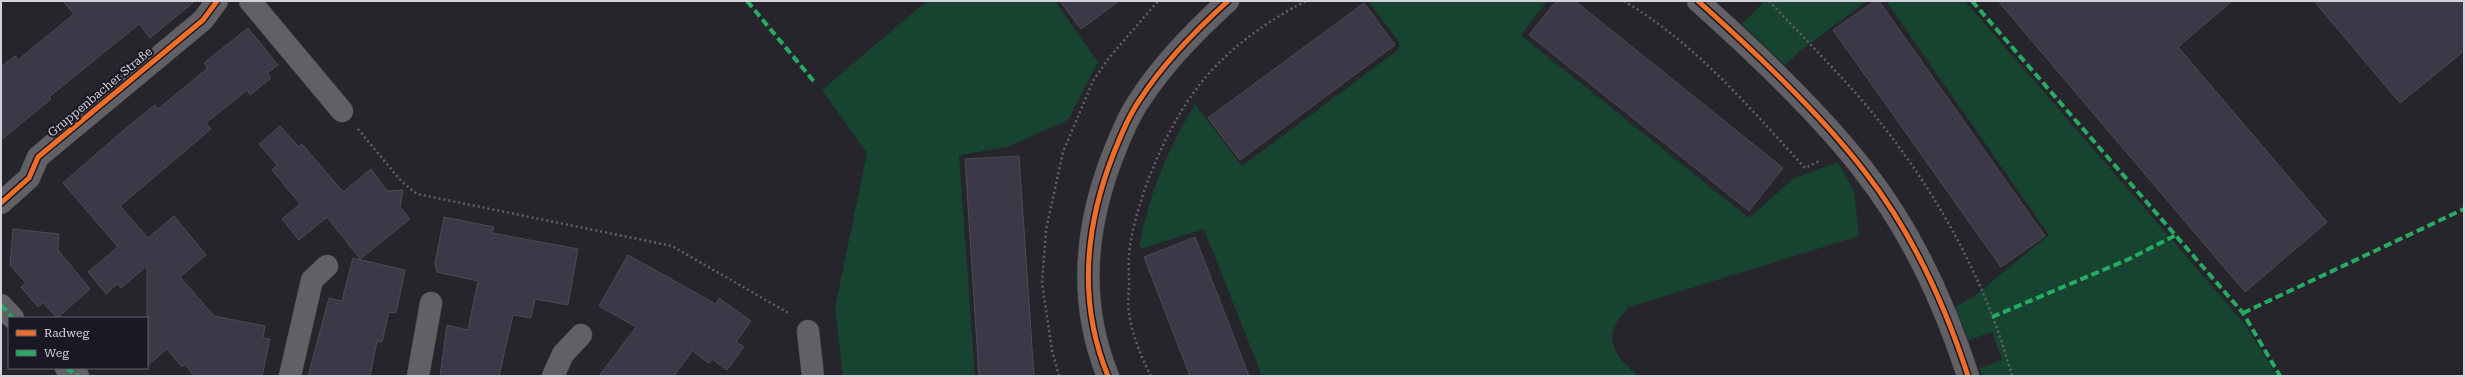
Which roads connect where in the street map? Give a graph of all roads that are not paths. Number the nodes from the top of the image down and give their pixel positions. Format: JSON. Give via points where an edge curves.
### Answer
{"nodes":[{"id":1,"x":217,"y":1,"type":"edge"},
{"id":2,"x":250,"y":1,"type":"edge"},
{"id":3,"x":1228,"y":1,"type":"edge"},
{"id":4,"x":1698,"y":1,"type":"edge"},
{"id":5,"x":342,"y":110,"type":"road end"},
{"id":6,"x":1,"y":203,"type":"edge"},
{"id":7,"x":327,"y":266,"type":"dead end"},
{"id":8,"x":432,"y":303,"type":"dead end"},
{"id":9,"x":1,"y":305,"type":"edge"},
{"id":10,"x":12,"y":317,"type":"edge"},
{"id":11,"x":808,"y":331,"type":"road end"},
{"id":12,"x":581,"y":335,"type":"dead end"},
{"id":13,"x":68,"y":369,"type":"edge"},
{"id":14,"x":78,"y":376,"type":"edge"},
{"id":15,"x":290,"y":376,"type":"edge"},
{"id":16,"x":418,"y":376,"type":"edge"},
{"id":17,"x":553,"y":376,"type":"edge"},
{"id":18,"x":812,"y":376,"type":"edge"},
{"id":19,"x":1108,"y":376,"type":"edge"},
{"id":20,"x":1968,"y":376,"type":"edge"}],
"edges":[{"from":1,"to":6,"type":"street","name":"Gruppenbacher Straße","via":[[203,20],[38,156],[29,178]]},
{"from":2,"to":5,"type":"street"},
{"from":3,"to":19,"type":"street","via":[[1187,41],[1141,98],[1106,173],[1094,212],[1088,274],[1094,337]]},
{"from":4,"to":20,"type":"street","via":[[1762,61],[1865,172],[1899,223],[1953,331]]},
{"from":7,"to":15,"type":"street","via":[[312,280]]},
{"from":8,"to":16,"type":"street"},
{"from":9,"to":10,"type":"street"},
{"from":11,"to":18,"type":"street"},
{"from":12,"to":17,"type":"street","via":[[562,354]]},
{"from":13,"to":14,"type":"street"}]}
